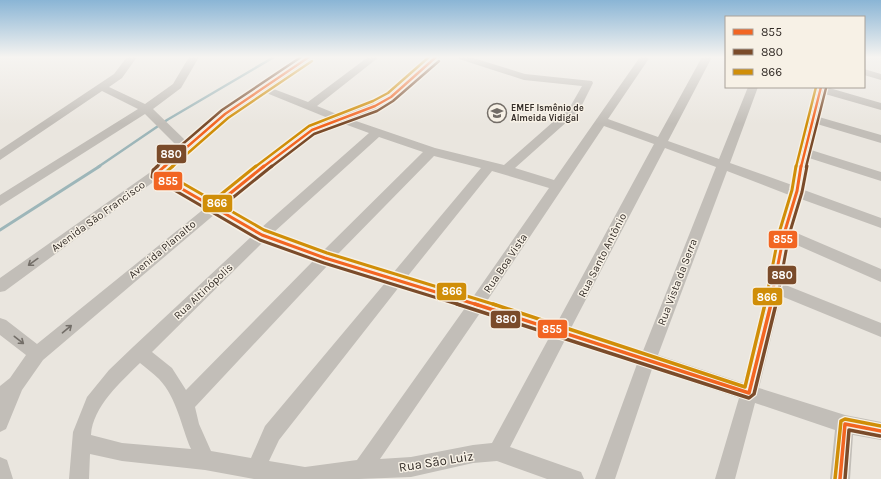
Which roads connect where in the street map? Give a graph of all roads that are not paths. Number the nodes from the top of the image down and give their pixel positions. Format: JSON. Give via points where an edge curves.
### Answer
{"nodes":[{"id":1,"x":113,"y":79,"type":"edge"},
{"id":2,"x":181,"y":79,"type":"edge"},
{"id":3,"x":275,"y":79,"type":"edge"},
{"id":4,"x":344,"y":79,"type":"edge"},
{"id":5,"x":410,"y":79,"type":"edge"},
{"id":6,"x":546,"y":79,"type":"edge"},
{"id":7,"x":630,"y":79,"type":"edge"},
{"id":8,"x":694,"y":79,"type":"edge"},
{"id":9,"x":102,"y":87,"type":"junction"},
{"id":10,"x":263,"y":88,"type":"junction"},
{"id":11,"x":753,"y":88,"type":"edge"},
{"id":12,"x":821,"y":88,"type":"edge"},
{"id":13,"x":881,"y":106,"type":"edge"},
{"id":14,"x":309,"y":107,"type":"junction"},
{"id":15,"x":146,"y":109,"type":"junction"},
{"id":16,"x":340,"y":119,"type":"junction"},
{"id":17,"x":812,"y":119,"type":"junction"},
{"id":18,"x":602,"y":121,"type":"junction"},
{"id":19,"x":376,"y":132,"type":"junction"},
{"id":20,"x":881,"y":139,"type":"edge"},
{"id":21,"x":660,"y":142,"type":"junction"},
{"id":22,"x":187,"y":149,"type":"junction"},
{"id":23,"x":432,"y":151,"type":"junction"},
{"id":24,"x":804,"y":152,"type":"junction"},
{"id":25,"x":0,"y":156,"type":"edge"},
{"id":26,"x":489,"y":166,"type":"junction"},
{"id":27,"x":722,"y":166,"type":"junction"},
{"id":28,"x":506,"y":170,"type":"junction"},
{"id":29,"x":156,"y":174,"type":"junction"},
{"id":30,"x":881,"y":177,"type":"edge"},
{"id":31,"x":558,"y":186,"type":"junction"},
{"id":32,"x":797,"y":191,"type":"junction"},
{"id":33,"x":0,"y":201,"type":"edge"},
{"id":34,"x":212,"y":208,"type":"junction"},
{"id":35,"x":881,"y":222,"type":"edge"},
{"id":36,"x":784,"y":234,"type":"junction"},
{"id":37,"x":262,"y":236,"type":"junction"},
{"id":38,"x":325,"y":258,"type":"junction"},
{"id":39,"x":881,"y":276,"type":"edge"},
{"id":40,"x":396,"y":281,"type":"junction"},
{"id":41,"x":0,"y":286,"type":"edge"},
{"id":42,"x":775,"y":287,"type":"junction"},
{"id":43,"x":476,"y":305,"type":"junction"},
{"id":44,"x":0,"y":325,"type":"edge"},
{"id":45,"x":881,"y":330,"type":"edge"},
{"id":46,"x":562,"y":332,"type":"junction"},
{"id":47,"x":139,"y":352,"type":"junction"},
{"id":48,"x":37,"y":354,"type":"junction"},
{"id":49,"x":647,"y":361,"type":"junction"},
{"id":50,"x":16,"y":384,"type":"junction"},
{"id":51,"x":749,"y":393,"type":"junction"},
{"id":52,"x":0,"y":398,"type":"edge"},
{"id":53,"x":185,"y":404,"type":"junction"},
{"id":54,"x":0,"y":423,"type":"edge"},
{"id":55,"x":845,"y":424,"type":"junction"},
{"id":56,"x":881,"y":431,"type":"edge"},
{"id":57,"x":81,"y":442,"type":"junction"},
{"id":58,"x":497,"y":452,"type":"junction"},
{"id":59,"x":205,"y":460,"type":"junction"},
{"id":60,"x":0,"y":467,"type":"edge"},
{"id":61,"x":362,"y":469,"type":"junction"},
{"id":62,"x":256,"y":470,"type":"junction"},
{"id":63,"x":3,"y":479,"type":"edge"},
{"id":64,"x":79,"y":479,"type":"edge"},
{"id":65,"x":574,"y":479,"type":"edge"},
{"id":66,"x":605,"y":479,"type":"edge"},
{"id":67,"x":725,"y":479,"type":"edge"},
{"id":68,"x":840,"y":479,"type":"edge"}],
"edges":[{"from":1,"to":9,"type":"street"},
{"from":2,"to":15,"type":"street","via":[[177,86]]},
{"from":3,"to":10,"type":"street","name":"Avenida São Francisco"},
{"from":4,"to":14,"type":"street"},
{"from":5,"to":16,"type":"street","name":"Avenida Planalto","via":[[391,97]]},
{"from":6,"to":28,"type":"street","via":[[588,84],[575,109]]},
{"from":7,"to":18,"type":"street","name":"Rua Boa Vista"},
{"from":8,"to":21,"type":"street","name":"Rua Santo Antônio"},
{"from":9,"to":15,"type":"street"},
{"from":9,"to":25,"type":"street"},
{"from":10,"to":14,"type":"street"},
{"from":10,"to":22,"type":"street","name":"Avenida São Francisco","via":[[225,114]]},
{"from":11,"to":27,"type":"street","name":"Rua Vista da Serra"},
{"from":12,"to":13,"type":"street"},
{"from":12,"to":17,"type":"street"},
{"from":14,"to":16,"type":"street"},
{"from":15,"to":22,"type":"street"},
{"from":15,"to":33,"type":"street"},
{"from":16,"to":19,"type":"street"},
{"from":16,"to":34,"type":"street","name":"Avenida Planalto","via":[[312,130],[290,145]]},
{"from":17,"to":20,"type":"street"},
{"from":17,"to":24,"type":"street"},
{"from":18,"to":21,"type":"street"},
{"from":18,"to":31,"type":"street","name":"Rua Boa Vista"},
{"from":19,"to":23,"type":"street"},
{"from":19,"to":37,"type":"street","name":"Rua Altinópolis"},
{"from":21,"to":27,"type":"street"},
{"from":21,"to":46,"type":"street","name":"Rua Santo Antônio"},
{"from":22,"to":29,"type":"street","name":"Avenida São Francisco"},
{"from":23,"to":26,"type":"street"},
{"from":23,"to":38,"type":"street"},
{"from":24,"to":30,"type":"street"},
{"from":24,"to":32,"type":"street"},
{"from":26,"to":28,"type":"street"},
{"from":26,"to":40,"type":"street"},
{"from":27,"to":32,"type":"street"},
{"from":27,"to":49,"type":"street","name":"Rua Vista da Serra"},
{"from":28,"to":31,"type":"street"},
{"from":29,"to":34,"type":"street"},
{"from":29,"to":41,"type":"street","name":"Avenida São Francisco","one_way":true},
{"from":31,"to":43,"type":"street","name":"Rua Boa Vista"},
{"from":32,"to":35,"type":"street"},
{"from":32,"to":36,"type":"street"},
{"from":34,"to":37,"type":"street"},
{"from":48,"to":34,"type":"street","name":"Avenida Planalto","one_way":true},
{"from":36,"to":39,"type":"street"},
{"from":36,"to":42,"type":"street"},
{"from":37,"to":38,"type":"street"},
{"from":37,"to":47,"type":"street","name":"Rua Altinópolis"},
{"from":38,"to":40,"type":"street"},
{"from":38,"to":53,"type":"street"},
{"from":40,"to":43,"type":"street"},
{"from":40,"to":62,"type":"street","via":[[272,433]]},
{"from":42,"to":45,"type":"street"},
{"from":42,"to":51,"type":"street"},
{"from":43,"to":46,"type":"street"},
{"from":43,"to":61,"type":"street","name":"Rua Boa Vista"},
{"from":44,"to":48,"type":"street","one_way":true},
{"from":46,"to":49,"type":"street"},
{"from":46,"to":58,"type":"street","name":"Rua Santo Antônio"},
{"from":47,"to":53,"type":"street","via":[[166,374]]},
{"from":47,"to":57,"type":"street","name":"Rua Altinópolis","via":[[93,403]]},
{"from":48,"to":50,"type":"street","name":"Avenida Planalto"},
{"from":49,"to":51,"type":"street"},
{"from":49,"to":66,"type":"street","name":"Rua Vista da Serra"},
{"from":50,"to":52,"type":"street","name":"Avenida Planalto"},
{"from":50,"to":54,"type":"street"},
{"from":51,"to":55,"type":"street"},
{"from":51,"to":67,"type":"street"},
{"from":53,"to":59,"type":"street","via":[[190,425]]},
{"from":55,"to":56,"type":"street"},
{"from":55,"to":68,"type":"street"},
{"from":57,"to":59,"type":"street","name":"Rua São Luiz","via":[[122,452]]},
{"from":57,"to":64,"type":"street","name":"Rua Altinópolis"},
{"from":58,"to":61,"type":"street","name":"Rua São Luiz","via":[[473,454],[412,467]]},
{"from":58,"to":65,"type":"street","name":"Rua São Luiz"},
{"from":59,"to":62,"type":"street","name":"Rua São Luiz"},
{"from":60,"to":63,"type":"street"},
{"from":61,"to":62,"type":"street","name":"Rua São Luiz","via":[[305,477]]}]}
